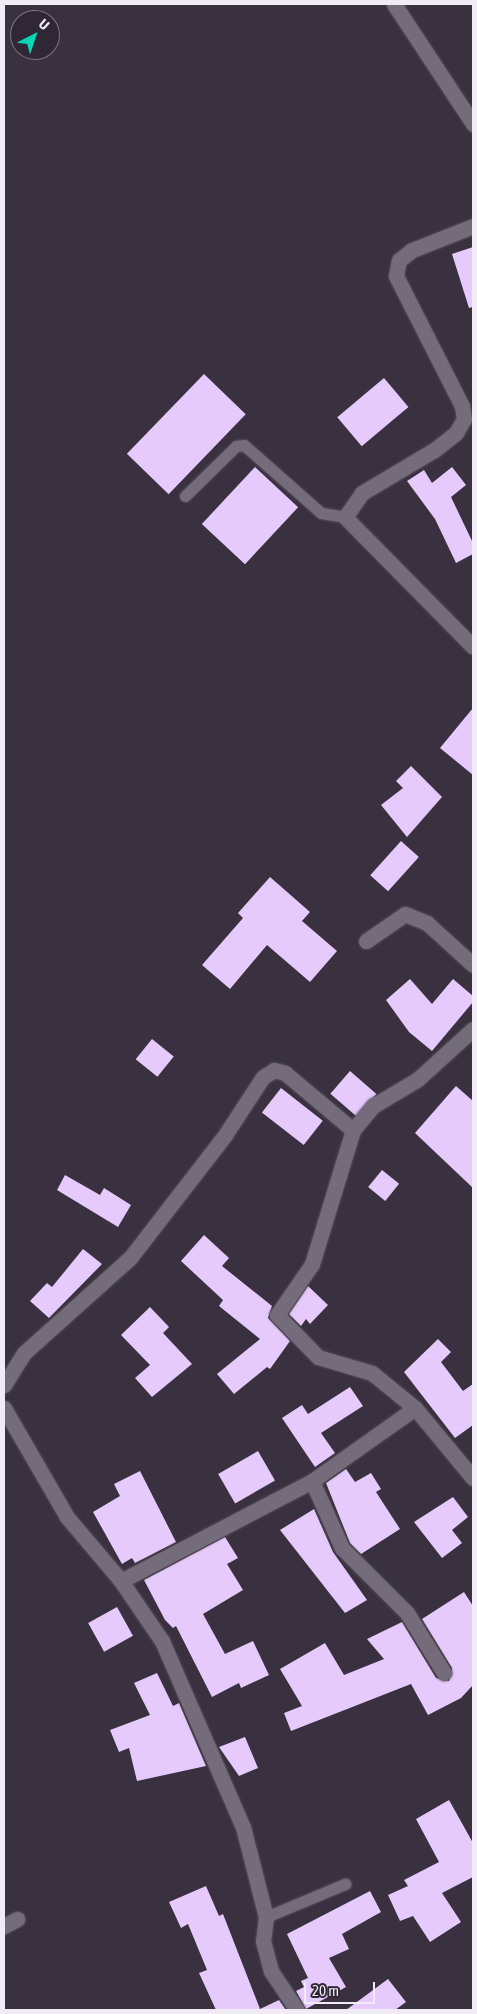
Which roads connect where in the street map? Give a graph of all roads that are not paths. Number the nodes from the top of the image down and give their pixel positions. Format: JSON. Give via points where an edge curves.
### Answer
{"nodes":[{"id":1,"x":394,"y":4,"type":"edge"},
{"id":2,"x":473,"y":124,"type":"edge"},
{"id":3,"x":473,"y":226,"type":"edge"},
{"id":4,"x":186,"y":496,"type":"dead end"},
{"id":5,"x":345,"y":518,"type":"junction"},
{"id":6,"x":473,"y":647,"type":"edge"},
{"id":7,"x":366,"y":941,"type":"dead end"},
{"id":8,"x":473,"y":965,"type":"edge"},
{"id":9,"x":473,"y":1029,"type":"edge"},
{"id":10,"x":353,"y":1130,"type":"junction"},
{"id":11,"x":4,"y":1385,"type":"edge"},
{"id":12,"x":4,"y":1408,"type":"edge"},
{"id":13,"x":415,"y":1408,"type":"junction"},
{"id":14,"x":473,"y":1478,"type":"edge"},
{"id":15,"x":312,"y":1481,"type":"junction"},
{"id":16,"x":121,"y":1581,"type":"junction"},
{"id":17,"x":444,"y":1673,"type":"dead end"},
{"id":18,"x":345,"y":1884,"type":"dead end"},
{"id":19,"x":266,"y":1917,"type":"junction"},
{"id":20,"x":297,"y":2010,"type":"edge"}],
"edges":[{"from":1,"to":2,"type":"street"},
{"from":3,"to":5,"type":"street","via":[[412,250],[399,260],[396,276],[462,406],[464,419],[456,433],[434,450],[362,493]]},
{"from":4,"to":5,"type":"lane","via":[[241,444],[321,513]]},
{"from":5,"to":6,"type":"street"},
{"from":7,"to":8,"type":"street","via":[[406,914],[427,923]]},
{"from":9,"to":10,"type":"street","via":[[418,1078],[374,1106]]},
{"from":10,"to":11,"type":"street","via":[[285,1073],[274,1070],[263,1077],[225,1135],[186,1181],[130,1258],[24,1353]]},
{"from":10,"to":13,"type":"street","via":[[312,1264],[277,1310],[282,1323],[318,1358],[372,1373]]},
{"from":12,"to":16,"type":"street","via":[[67,1517]]},
{"from":13,"to":14,"type":"street"},
{"from":13,"to":15,"type":"street"},
{"from":15,"to":16,"type":"street"},
{"from":15,"to":17,"type":"street","via":[[342,1548],[406,1613]]},
{"from":16,"to":19,"type":"street","via":[[162,1641],[192,1706],[243,1827]]},
{"from":18,"to":19,"type":"lane"},
{"from":19,"to":20,"type":"street","via":[[263,1941],[271,1971]]}]}
